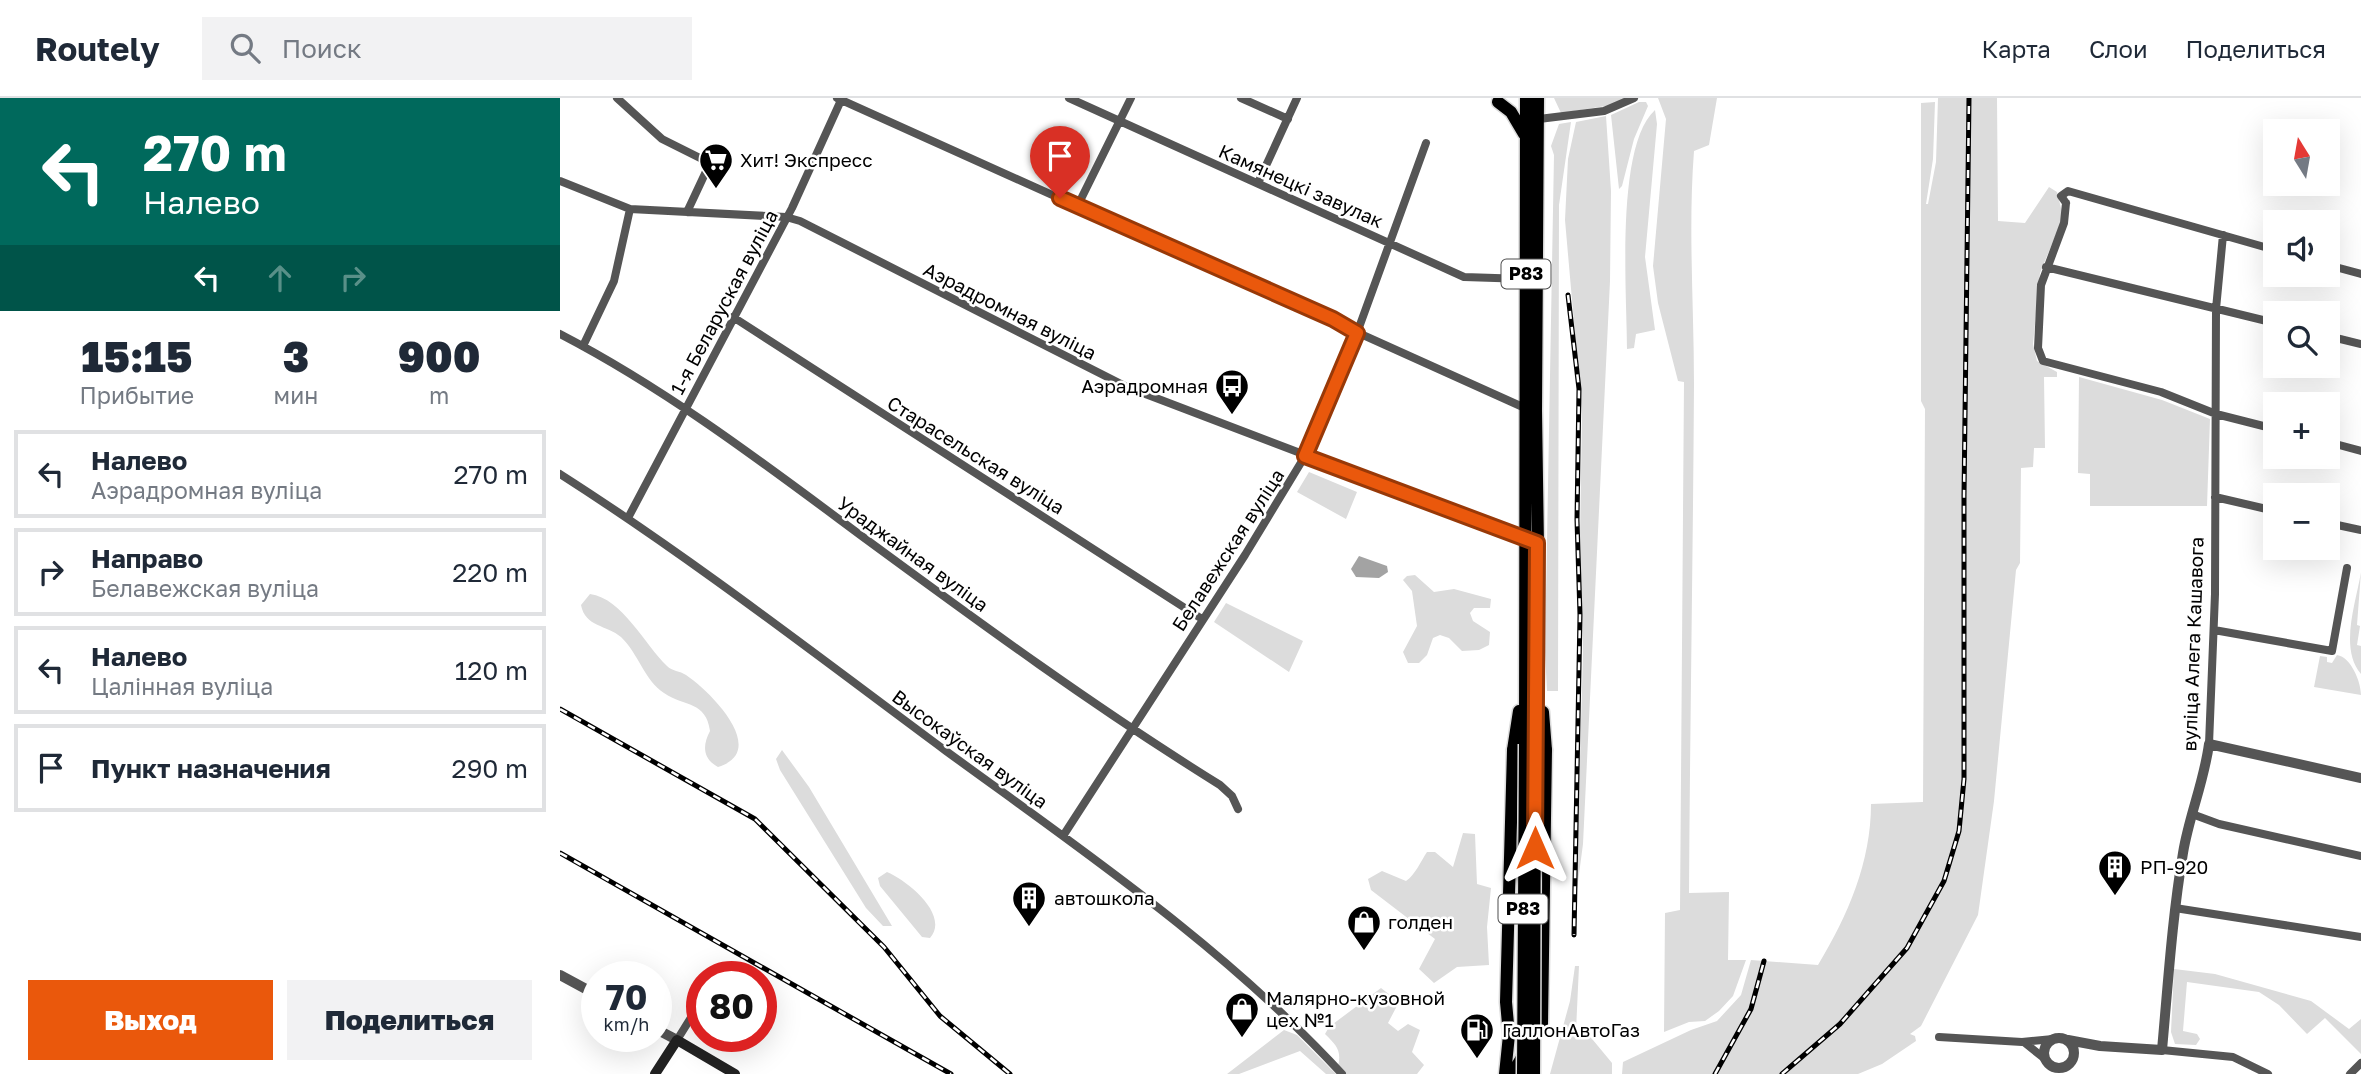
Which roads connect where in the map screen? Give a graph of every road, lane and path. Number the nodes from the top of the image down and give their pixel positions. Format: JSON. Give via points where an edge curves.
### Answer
{"nodes":[{"id":1,"x":617,"y":98,"type":"edge"},
{"id":2,"x":1069,"y":98,"type":"edge"},
{"id":3,"x":1131,"y":98,"type":"edge"},
{"id":4,"x":1241,"y":98,"type":"edge"},
{"id":5,"x":1297,"y":98,"type":"edge"},
{"id":6,"x":1519,"y":98,"type":"edge"},
{"id":7,"x":1526,"y":98,"type":"edge"},
{"id":8,"x":1538,"y":98,"type":"edge"},
{"id":9,"x":1634,"y":98,"type":"edge"},
{"id":10,"x":840,"y":99,"type":"edge"},
{"id":11,"x":1494,"y":100,"type":"edge"},
{"id":12,"x":1532,"y":118,"type":"junction"},
{"id":13,"x":1288,"y":119,"type":"junction"},
{"id":14,"x":1119,"y":121,"type":"junction"},
{"id":15,"x":1526,"y":140,"type":"junction"},
{"id":16,"x":1426,"y":144,"type":"dead end"},
{"id":17,"x":560,"y":181,"type":"edge"},
{"id":18,"x":1258,"y":183,"type":"junction"},
{"id":19,"x":1078,"y":205,"type":"junction"},
{"id":20,"x":630,"y":209,"type":"junction"},
{"id":21,"x":687,"y":212,"type":"junction"},
{"id":22,"x":786,"y":217,"type":"junction"},
{"id":23,"x":2223,"y":235,"type":"junction"},
{"id":24,"x":1391,"y":244,"type":"junction"},
{"id":25,"x":2263,"y":247,"type":"edge"},
{"id":26,"x":2046,"y":267,"type":"junction"},
{"id":27,"x":2340,"y":268,"type":"edge"},
{"id":28,"x":2361,"y":274,"type":"edge"},
{"id":29,"x":1526,"y":279,"type":"junction"},
{"id":30,"x":2216,"y":309,"type":"junction"},
{"id":31,"x":733,"y":317,"type":"junction"},
{"id":32,"x":2263,"y":320,"type":"edge"},
{"id":33,"x":1357,"y":333,"type":"junction"},
{"id":34,"x":560,"y":334,"type":"edge"},
{"id":35,"x":2340,"y":339,"type":"edge"},
{"id":36,"x":2361,"y":344,"type":"edge"},
{"id":37,"x":583,"y":346,"type":"junction"},
{"id":38,"x":1525,"y":408,"type":"junction"},
{"id":39,"x":685,"y":409,"type":"junction"},
{"id":40,"x":2217,"y":414,"type":"junction"},
{"id":41,"x":2263,"y":426,"type":"edge"},
{"id":42,"x":2340,"y":445,"type":"edge"},
{"id":43,"x":2361,"y":451,"type":"edge"},
{"id":44,"x":1305,"y":456,"type":"junction"},
{"id":45,"x":560,"y":474,"type":"edge"},
{"id":46,"x":2215,"y":497,"type":"junction"},
{"id":47,"x":2263,"y":508,"type":"edge"},
{"id":48,"x":628,"y":518,"type":"junction"},
{"id":49,"x":2340,"y":526,"type":"edge"},
{"id":50,"x":2361,"y":530,"type":"edge"},
{"id":51,"x":1532,"y":541,"type":"junction"},
{"id":52,"x":2347,"y":568,"type":"dead end"},
{"id":53,"x":1202,"y":619,"type":"junction"},
{"id":54,"x":2214,"y":630,"type":"junction"},
{"id":55,"x":1132,"y":730,"type":"junction"},
{"id":56,"x":2209,"y":744,"type":"junction"},
{"id":57,"x":1530,"y":747,"type":"junction"},
{"id":58,"x":2361,"y":778,"type":"edge"},
{"id":59,"x":1238,"y":809,"type":"dead end"},
{"id":60,"x":2192,"y":814,"type":"junction"},
{"id":61,"x":1063,"y":836,"type":"junction"},
{"id":62,"x":2361,"y":856,"type":"edge"},
{"id":63,"x":2175,"y":908,"type":"junction"},
{"id":64,"x":2361,"y":937,"type":"edge"},
{"id":65,"x":1508,"y":955,"type":"junction"},
{"id":66,"x":1545,"y":957,"type":"junction"},
{"id":67,"x":561,"y":976,"type":"edge"},
{"id":68,"x":581,"y":987,"type":"edge"},
{"id":69,"x":1506,"y":1002,"type":"junction"},
{"id":70,"x":1545,"y":1002,"type":"junction"},
{"id":71,"x":686,"y":1026,"type":"edge"},
{"id":72,"x":672,"y":1037,"type":"edge"},
{"id":73,"x":1939,"y":1037,"type":"dead end"},
{"id":74,"x":2053,"y":1039,"type":"junction"},
{"id":75,"x":677,"y":1040,"type":"junction"},
{"id":76,"x":2068,"y":1040,"type":"junction"},
{"id":77,"x":2022,"y":1042,"type":"junction"},
{"id":78,"x":2100,"y":1046,"type":"junction"},
{"id":79,"x":2162,"y":1050,"type":"junction"},
{"id":80,"x":2046,"y":1061,"type":"junction"},
{"id":81,"x":2361,"y":1063,"type":"edge"},
{"id":82,"x":2065,"y":1068,"type":"edge"},
{"id":83,"x":655,"y":1074,"type":"edge"},
{"id":84,"x":735,"y":1074,"type":"edge"},
{"id":85,"x":1342,"y":1074,"type":"edge"},
{"id":86,"x":1505,"y":1074,"type":"edge"},
{"id":87,"x":1512,"y":1074,"type":"edge"},
{"id":88,"x":1523,"y":1074,"type":"edge"},
{"id":89,"x":1534,"y":1074,"type":"edge"},
{"id":90,"x":2051,"y":1074,"type":"edge"},
{"id":91,"x":2268,"y":1074,"type":"edge"},
{"id":92,"x":2350,"y":1074,"type":"edge"}],
"edges":[{"from":1,"to":21,"type":"street","via":[[662,139],[710,163]]},
{"from":2,"to":14,"type":"street","name":"Камянецкі завулак"},
{"from":3,"to":14,"type":"street"},
{"from":4,"to":13,"type":"street"},
{"from":5,"to":13,"type":"street"},
{"from":6,"to":11,"type":"main road","via":[[1508,103]]},
{"from":7,"to":12,"type":"main road","number":"Р83"},
{"from":8,"to":12,"type":"main road","number":"Р83"},
{"from":9,"to":12,"type":"street","via":[[1604,111]]},
{"from":10,"to":19,"type":"street"},
{"from":10,"to":22,"type":"street","name":"1-я Беларуская вуліца"},
{"from":11,"to":12,"type":"main road"},
{"from":11,"to":15,"type":"main road","via":[[1511,112]]},
{"from":12,"to":15,"type":"main road","number":"Р83"},
{"from":12,"to":51,"type":"main road","number":"Р83"},
{"from":13,"to":18,"type":"street"},
{"from":14,"to":18,"type":"street","name":"Камянецкі завулак"},
{"from":14,"to":19,"type":"street"},
{"from":15,"to":29,"type":"main road","number":"Р83"},
{"from":16,"to":24,"type":"street","name":"Белавежская вуліца"},
{"from":17,"to":20,"type":"street","name":"Аэрадромная вуліца"},
{"from":18,"to":24,"type":"street","name":"Камянецкі завулак"},
{"from":19,"to":33,"type":"street"},
{"from":20,"to":21,"type":"street","name":"Аэрадромная вуліца"},
{"from":20,"to":37,"type":"street","via":[[614,281]]},
{"from":21,"to":22,"type":"street","name":"Аэрадромная вуліца"},
{"from":22,"to":31,"type":"street","name":"1-я Беларуская вуліца"},
{"from":22,"to":44,"type":"street","name":"Аэрадромная вуліца","via":[[1127,387]]},
{"from":23,"to":25,"type":"street"},
{"from":23,"to":26,"type":"street","via":[[2068,191],[2061,198],[2066,203],[2063,227]]},
{"from":23,"to":30,"type":"street","name":"вуліца Алега Кашавога"},
{"from":24,"to":29,"type":"street","name":"Камянецкі завулак","via":[[1464,277]]},
{"from":24,"to":33,"type":"street","name":"Белавежская вуліца"},
{"from":26,"to":30,"type":"street"},
{"from":26,"to":40,"type":"street","via":[[2040,301],[2040,357],[2051,365],[2172,396]]},
{"from":27,"to":28,"type":"street"},
{"from":29,"to":38,"type":"main road","number":"Р83"},
{"from":30,"to":32,"type":"street"},
{"from":30,"to":40,"type":"street","name":"вуліца Алега Кашавога"},
{"from":31,"to":39,"type":"street","name":"1-я Беларуская вуліца"},
{"from":31,"to":53,"type":"street","name":"Старасельская вуліца"},
{"from":33,"to":38,"type":"street"},
{"from":33,"to":44,"type":"street","name":"Белавежская вуліца"},
{"from":34,"to":37,"type":"street","name":"Ураджайная вуліца"},
{"from":35,"to":36,"type":"street"},
{"from":37,"to":39,"type":"street","name":"Ураджайная вуліца"},
{"from":38,"to":51,"type":"main road","number":"Р83"},
{"from":39,"to":48,"type":"street","name":"1-я Беларуская вуліца"},
{"from":39,"to":55,"type":"street","name":"Ураджайная вуліца"},
{"from":40,"to":41,"type":"street"},
{"from":40,"to":46,"type":"street","name":"вуліца Алега Кашавога"},
{"from":42,"to":43,"type":"street"},
{"from":44,"to":51,"type":"street","name":"Аэрадромная вуліца"},
{"from":44,"to":53,"type":"street","name":"Белавежская вуліца"},
{"from":45,"to":48,"type":"street","name":"Высокаўская вуліца"},
{"from":46,"to":47,"type":"street"},
{"from":46,"to":54,"type":"street","name":"вуліца Алега Кашавога"},
{"from":48,"to":61,"type":"street","name":"Высокаўская вуліца"},
{"from":49,"to":50,"type":"street"},
{"from":51,"to":57,"type":"main road","number":"Р83","via":[[1526,687]]},
{"from":51,"to":57,"type":"main road","number":"Р83","via":[[1538,670]]},
{"from":52,"to":54,"type":"street","via":[[2332,651]]},
{"from":53,"to":55,"type":"street","name":"Белавежская вуліца"},
{"from":54,"to":56,"type":"street","name":"вуліца Алега Кашавога"},
{"from":55,"to":59,"type":"street","name":"Ураджайная вуліца","via":[[1220,785]]},
{"from":55,"to":61,"type":"street","name":"Белавежская вуліца"},
{"from":56,"to":58,"type":"street"},
{"from":56,"to":60,"type":"street","name":"вуліца Алега Кашавога"},
{"from":57,"to":65,"type":"main road"},
{"from":57,"to":66,"type":"main road"},
{"from":57,"to":88,"type":"main road","number":"Р83","bridge":true},
{"from":57,"to":89,"type":"main road","number":"Р83","bridge":true},
{"from":60,"to":62,"type":"street"},
{"from":60,"to":63,"type":"street","name":"вуліца Алега Кашавога"},
{"from":61,"to":85,"type":"street","name":"Высокаўская вуліца","via":[[1200,941],[1305,1034]]},
{"from":63,"to":64,"type":"street"},
{"from":63,"to":79,"type":"street","name":"вуліца Алега Кашавога"},
{"from":65,"to":66,"type":"main road","via":[[1514,967],[1527,972],[1537,970]]},
{"from":65,"to":69,"type":"main road"},
{"from":66,"to":70,"type":"main road"},
{"from":67,"to":68,"type":"street"},
{"from":69,"to":70,"type":"main road","via":[[1520,985],[1538,990]]},
{"from":69,"to":86,"type":"main road"},
{"from":70,"to":87,"type":"main road","via":[[1542,1024]]},
{"from":71,"to":75,"type":"street"},
{"from":72,"to":75,"type":"street"},
{"from":73,"to":77,"type":"street"},
{"from":74,"to":76,"type":"street"},
{"from":74,"to":77,"type":"street"},
{"from":74,"to":80,"type":"street","via":[[2045,1047]]},
{"from":75,"to":83,"type":"main road"},
{"from":75,"to":84,"type":"main road"},
{"from":76,"to":78,"type":"street"},
{"from":76,"to":82,"type":"street","via":[[2074,1050]]},
{"from":77,"to":80,"type":"street"},
{"from":78,"to":79,"type":"street"},
{"from":78,"to":82,"type":"street","via":[[2084,1051]]},
{"from":79,"to":91,"type":"street","via":[[2233,1057]]},
{"from":80,"to":82,"type":"street"},
{"from":80,"to":90,"type":"street"},
{"from":81,"to":92,"type":"street"}]}
